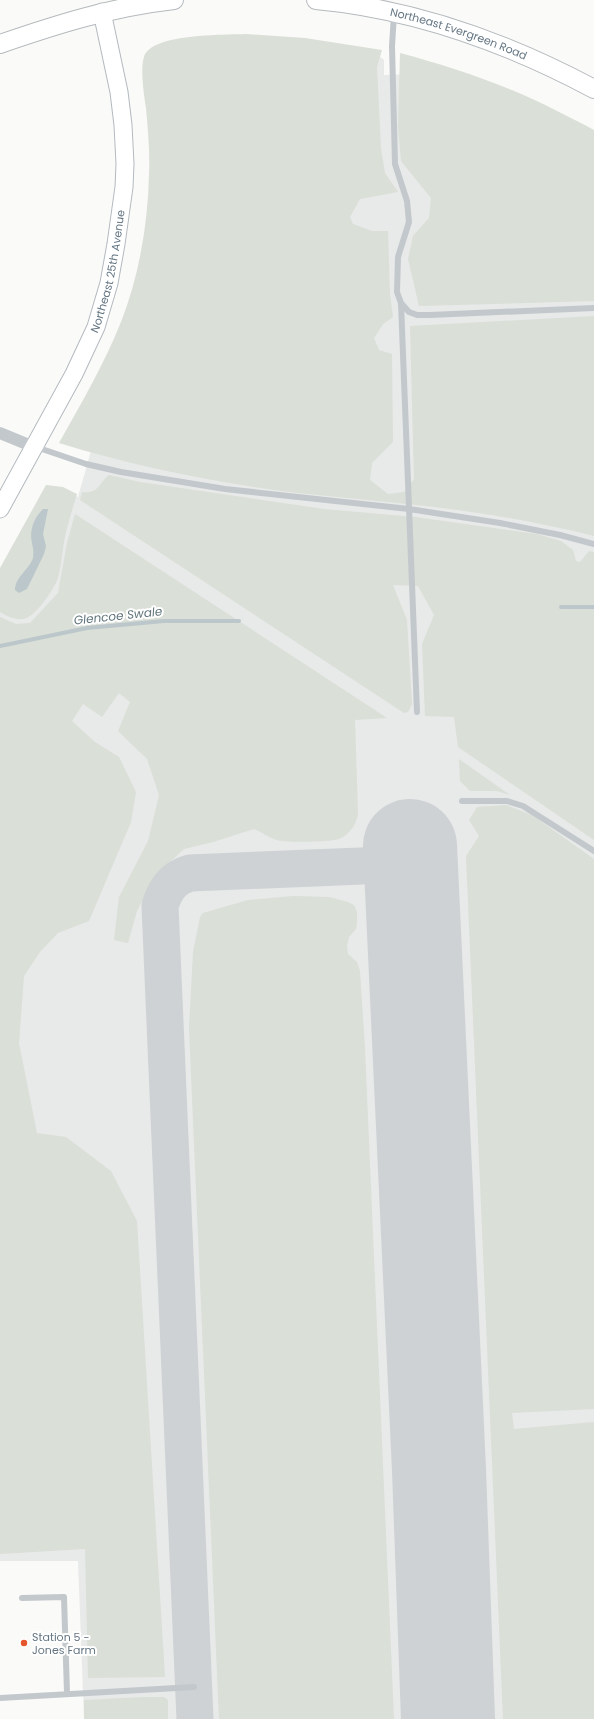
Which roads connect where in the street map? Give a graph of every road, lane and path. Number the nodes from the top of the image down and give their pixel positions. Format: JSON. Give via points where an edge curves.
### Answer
{"nodes":[{"id":1,"x":174,"y":0,"type":"edge"},
{"id":2,"x":316,"y":0,"type":"edge"},
{"id":3,"x":391,"y":10,"type":"junction"},
{"id":4,"x":102,"y":12,"type":"junction"},
{"id":5,"x":0,"y":44,"type":"edge"},
{"id":6,"x":594,"y":89,"type":"edge"},
{"id":7,"x":401,"y":303,"type":"junction"},
{"id":8,"x":594,"y":308,"type":"edge"},
{"id":9,"x":0,"y":433,"type":"edge"},
{"id":10,"x":34,"y":447,"type":"junction"},
{"id":11,"x":0,"y":509,"type":"edge"},
{"id":12,"x":409,"y":509,"type":"junction"},
{"id":13,"x":594,"y":544,"type":"edge"},
{"id":14,"x":417,"y":712,"type":"dead end"},
{"id":15,"x":462,"y":801,"type":"dead end"},
{"id":16,"x":594,"y":851,"type":"edge"},
{"id":17,"x":22,"y":1598,"type":"dead end"},
{"id":18,"x":194,"y":1687,"type":"dead end"},
{"id":19,"x":67,"y":1693,"type":"junction"},
{"id":20,"x":0,"y":1698,"type":"edge"}],
"edges":[{"from":1,"to":4,"type":"main road"},
{"from":2,"to":3,"type":"main road","name":"Northeast Evergreen Road"},
{"from":3,"to":6,"type":"main road","name":"Northeast Evergreen Road","via":[[467,33],[537,61]]},
{"from":3,"to":7,"type":"lane","via":[[395,164],[407,200],[409,222],[398,257],[397,292]]},
{"from":4,"to":5,"type":"main road"},
{"from":4,"to":10,"type":"main road","name":"Northeast 25th Avenue","via":[[117,78],[123,125],[124,187],[116,244],[109,283],[96,327],[74,374]]},
{"from":7,"to":8,"type":"lane","via":[[409,312],[417,315]]},
{"from":7,"to":12,"type":"lane"},
{"from":9,"to":10,"type":"street"},
{"from":10,"to":11,"type":"main road","name":"Northeast 25th Avenue"},
{"from":10,"to":12,"type":"lane","via":[[121,472],[225,489]]},
{"from":12,"to":13,"type":"lane","via":[[507,524]]},
{"from":12,"to":14,"type":"lane"},
{"from":15,"to":16,"type":"lane","via":[[507,801],[523,806]]},
{"from":17,"to":19,"type":"lane","via":[[64,1597]]},
{"from":18,"to":19,"type":"lane"},
{"from":19,"to":20,"type":"lane"}]}
